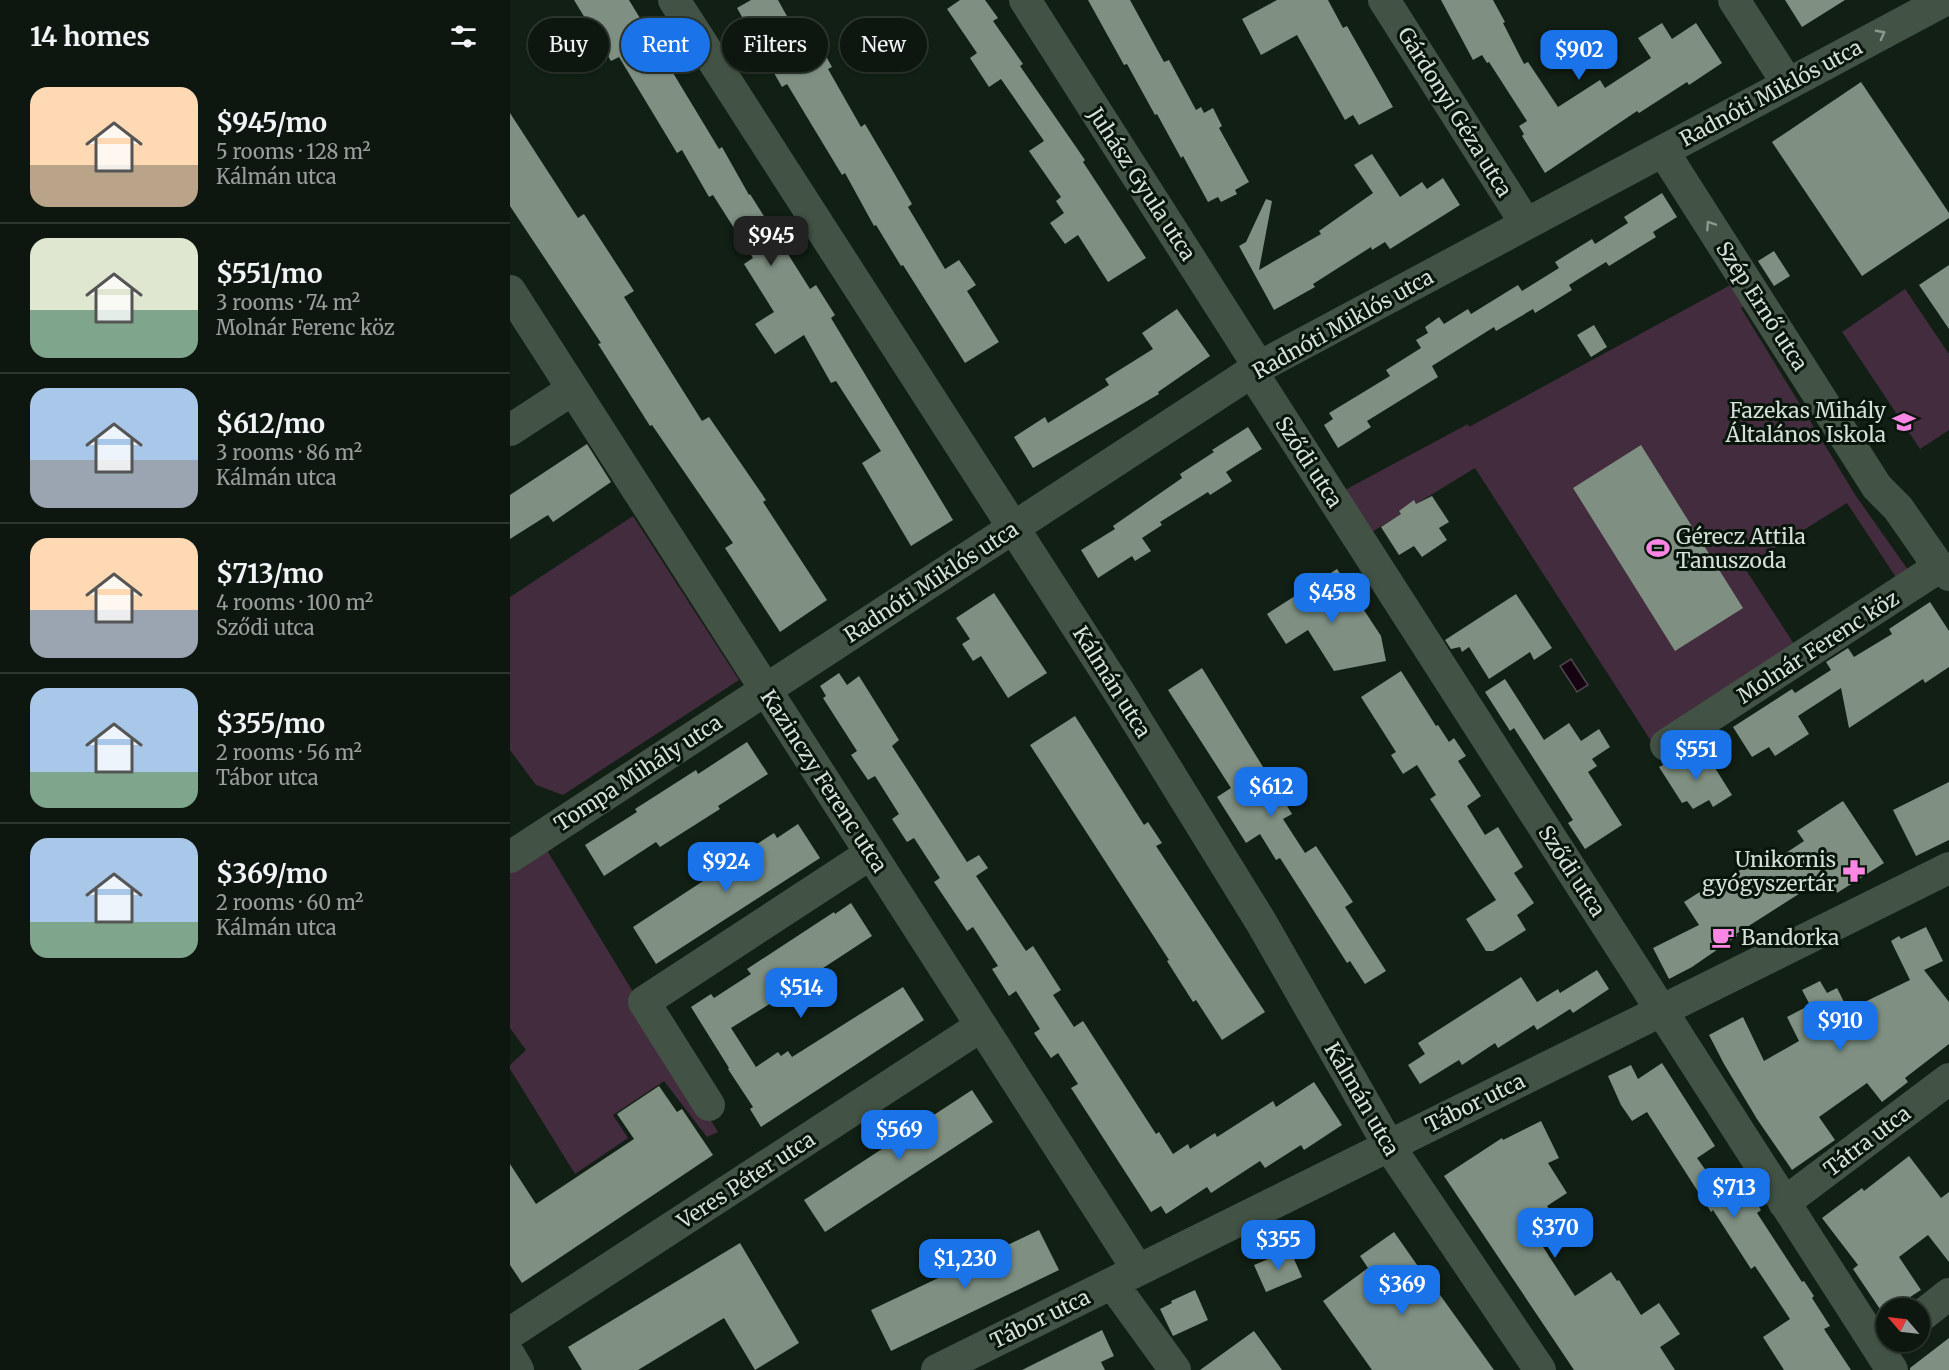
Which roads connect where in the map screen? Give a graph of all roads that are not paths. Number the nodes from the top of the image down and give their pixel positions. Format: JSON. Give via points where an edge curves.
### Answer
{"nodes":[{"id":1,"x":674,"y":0,"type":"edge"},
{"id":2,"x":1025,"y":0,"type":"edge"},
{"id":3,"x":1384,"y":0,"type":"edge"},
{"id":4,"x":1734,"y":0,"type":"edge"},
{"id":5,"x":1945,"y":0,"type":"edge"},
{"id":6,"x":1788,"y":84,"type":"junction"},
{"id":7,"x":1663,"y":151,"type":"junction"},
{"id":8,"x":1526,"y":224,"type":"junction"},
{"id":9,"x":510,"y":291,"type":"edge"},
{"id":10,"x":1256,"y":370,"type":"junction"},
{"id":11,"x":573,"y":389,"type":"junction"},
{"id":12,"x":510,"y":430,"type":"edge"},
{"id":13,"x":1014,"y":528,"type":"junction"},
{"id":14,"x":1944,"y":571,"type":"edge"},
{"id":15,"x":766,"y":690,"type":"junction"},
{"id":16,"x":1666,"y":745,"type":"dead end"},
{"id":17,"x":870,"y":854,"type":"junction"},
{"id":18,"x":510,"y":857,"type":"edge"},
{"id":19,"x":1949,"y":868,"type":"edge"},
{"id":20,"x":1661,"y":1011,"type":"junction"},
{"id":21,"x":981,"y":1026,"type":"junction"},
{"id":22,"x":1949,"y":1079,"type":"edge"},
{"id":23,"x":709,"y":1105,"type":"dead end"},
{"id":24,"x":1389,"y":1146,"type":"junction"},
{"id":25,"x":1784,"y":1203,"type":"junction"},
{"id":26,"x":1125,"y":1277,"type":"junction"},
{"id":27,"x":1949,"y":1294,"type":"edge"},
{"id":28,"x":1930,"y":1309,"type":"edge"},
{"id":29,"x":510,"y":1333,"type":"edge"},
{"id":30,"x":1886,"y":1353,"type":"edge"},
{"id":31,"x":510,"y":1356,"type":"edge"},
{"id":32,"x":518,"y":1370,"type":"edge"},
{"id":33,"x":937,"y":1370,"type":"edge"},
{"id":34,"x":1175,"y":1370,"type":"edge"},
{"id":35,"x":1540,"y":1370,"type":"edge"}],
"edges":[{"from":1,"to":13,"type":"street","name":"Kálmán utca"},
{"from":2,"to":10,"type":"street","name":"Juhász Gyula utca"},
{"from":3,"to":8,"type":"street","name":"Gárdonyi Géza utca"},
{"from":4,"to":6,"type":"street"},
{"from":6,"to":5,"type":"street","name":"Radnóti Miklós utca","one_way":true},
{"from":6,"to":7,"type":"street","name":"Radnóti Miklós utca"},
{"from":7,"to":8,"type":"street","name":"Radnóti Miklós utca"},
{"from":14,"to":7,"type":"street","name":"Szép Ernő utca","one_way":true,"via":[[1898,508],[1877,487]]},
{"from":8,"to":10,"type":"street","name":"Radnóti Miklós utca"},
{"from":9,"to":11,"type":"street","name":"Kazinczy Ferenc utca"},
{"from":10,"to":13,"type":"street","name":"Radnóti Miklós utca"},
{"from":10,"to":20,"type":"street","name":"Sződi utca"},
{"from":11,"to":12,"type":"street"},
{"from":11,"to":15,"type":"street","name":"Kazinczy Ferenc utca"},
{"from":13,"to":15,"type":"street","name":"Radnóti Miklós utca"},
{"from":13,"to":24,"type":"street","name":"Kálmán utca","via":[[1261,922]]},
{"from":14,"to":16,"type":"street","name":"Molnár Ferenc köz"},
{"from":15,"to":17,"type":"street","name":"Kazinczy Ferenc utca"},
{"from":15,"to":18,"type":"street","name":"Tompa Mihály utca"},
{"from":17,"to":21,"type":"street","name":"Kazinczy Ferenc utca"},
{"from":17,"to":23,"type":"street","via":[[645,1002]]},
{"from":19,"to":20,"type":"street","name":"Tábor utca"},
{"from":20,"to":24,"type":"street","name":"Tábor utca"},
{"from":20,"to":25,"type":"street","name":"Sződi utca"},
{"from":21,"to":26,"type":"street","name":"Kazinczy Ferenc utca"},
{"from":21,"to":29,"type":"street","name":"Veres Péter utca"},
{"from":22,"to":25,"type":"street","name":"Tátra utca"},
{"from":24,"to":26,"type":"street","name":"Tábor utca"},
{"from":24,"to":35,"type":"street","name":"Kálmán utca"},
{"from":25,"to":30,"type":"street","name":"Sződi utca"},
{"from":26,"to":33,"type":"street","name":"Tábor utca"},
{"from":26,"to":34,"type":"street","name":"Kazinczy Ferenc utca"},
{"from":27,"to":28,"type":"street"},
{"from":31,"to":32,"type":"street"}]}
